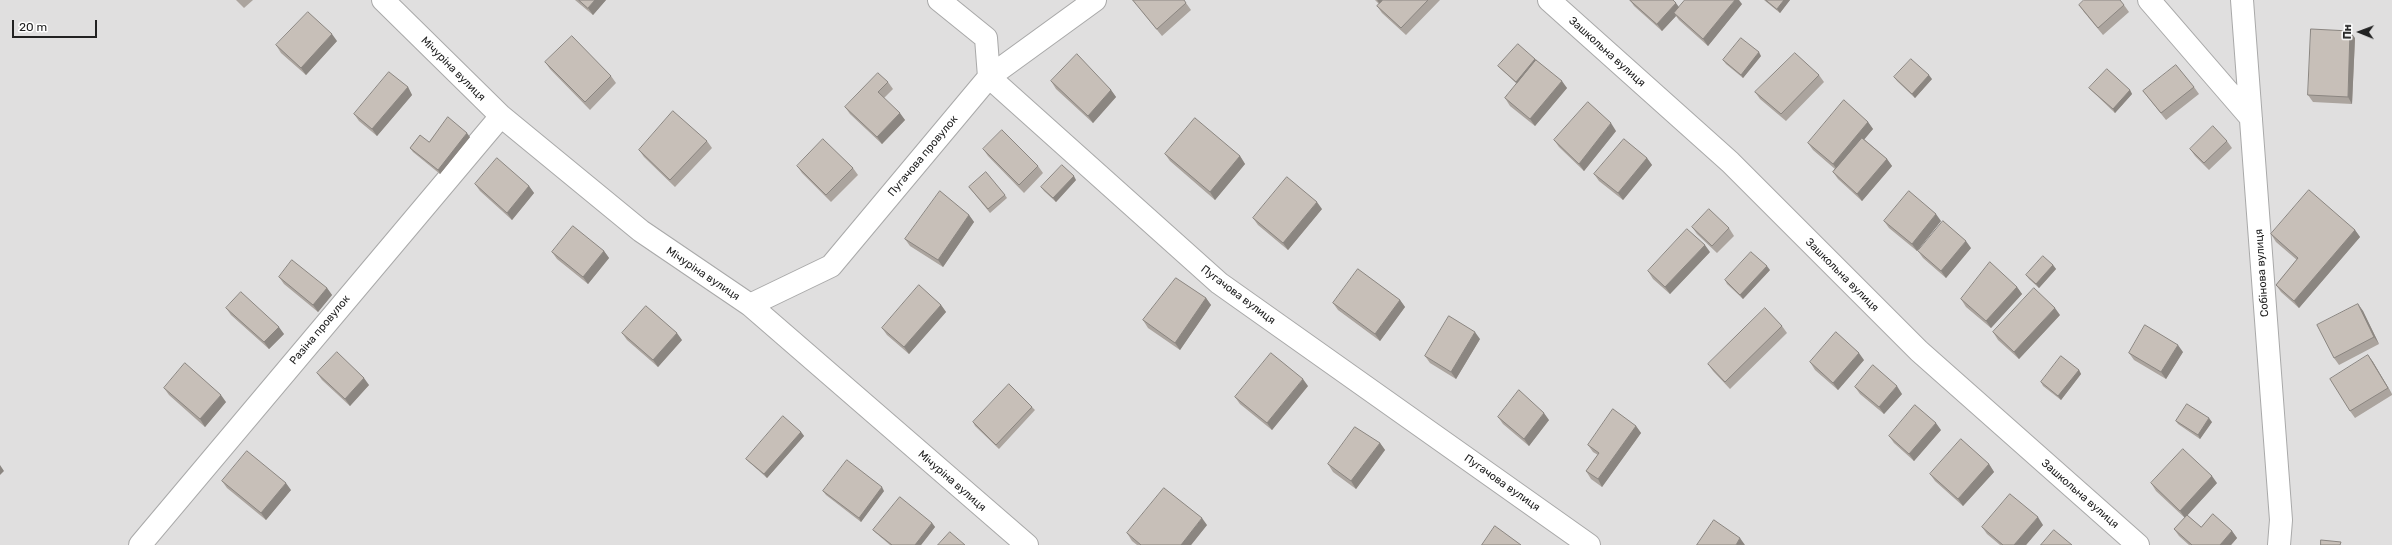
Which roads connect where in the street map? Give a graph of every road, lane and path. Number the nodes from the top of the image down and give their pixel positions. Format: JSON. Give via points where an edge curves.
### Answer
{"nodes":[{"id":1,"x":383,"y":0,"type":"edge"},
{"id":2,"x":939,"y":0,"type":"edge"},
{"id":3,"x":1095,"y":0,"type":"edge"},
{"id":4,"x":1549,"y":0,"type":"edge"},
{"id":5,"x":2149,"y":0,"type":"edge"},
{"id":6,"x":2242,"y":0,"type":"edge"},
{"id":7,"x":989,"y":77,"type":"junction"},
{"id":8,"x":501,"y":116,"type":"junction"},
{"id":9,"x":2251,"y":118,"type":"junction"},
{"id":10,"x":750,"y":305,"type":"junction"},
{"id":11,"x":140,"y":545,"type":"edge"},
{"id":12,"x":1027,"y":545,"type":"edge"},
{"id":13,"x":1589,"y":545,"type":"edge"},
{"id":14,"x":2138,"y":545,"type":"edge"},
{"id":15,"x":2279,"y":545,"type":"edge"}],
"edges":[{"from":1,"to":8,"type":"street","name":"Мічуріна вулиця"},
{"from":2,"to":7,"type":"street","via":[[986,38]]},
{"from":3,"to":7,"type":"street","name":"Пугачова провулок"},
{"from":4,"to":14,"type":"street","name":"Зашкольна вулиця","via":[[1730,162],[1919,351]]},
{"from":5,"to":9,"type":"street"},
{"from":6,"to":9,"type":"street","name":"Собінова вулиця"},
{"from":7,"to":10,"type":"street","name":"Пугачова провулок","via":[[831,266]]},
{"from":7,"to":13,"type":"street","name":"Пугачова вулиця","via":[[1219,284]]},
{"from":8,"to":10,"type":"street","name":"Мічуріна вулиця","via":[[641,231]]},
{"from":8,"to":11,"type":"street","name":"Разіна провулок"},
{"from":9,"to":15,"type":"street","name":"Собінова вулиця","via":[[2281,520]]},
{"from":10,"to":12,"type":"street","name":"Мічуріна вулиця"}]}
